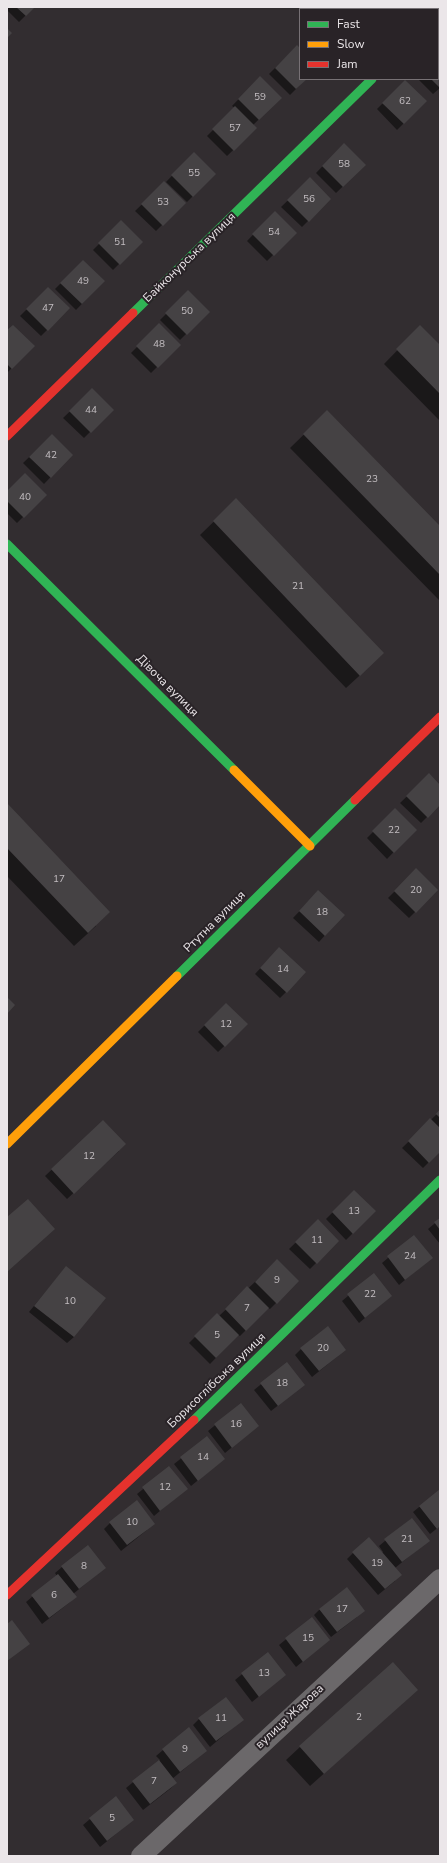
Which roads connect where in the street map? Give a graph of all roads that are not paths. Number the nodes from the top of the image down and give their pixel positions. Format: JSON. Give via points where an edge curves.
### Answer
{"nodes":[{"id":1,"x":371,"y":80,"type":"edge"},
{"id":2,"x":7,"y":436,"type":"edge"},
{"id":3,"x":7,"y":544,"type":"edge"},
{"id":4,"x":440,"y":717,"type":"edge"},
{"id":5,"x":310,"y":846,"type":"junction"},
{"id":6,"x":7,"y":1144,"type":"edge"},
{"id":7,"x":440,"y":1180,"type":"edge"},
{"id":8,"x":440,"y":1579,"type":"edge"},
{"id":9,"x":7,"y":1595,"type":"edge"},
{"id":10,"x":141,"y":1856,"type":"edge"}],
"edges":[{"from":1,"to":2,"type":"street","name":"Байконурська вулиця"},
{"from":3,"to":5,"type":"street","name":"Дівоча вулиця"},
{"from":4,"to":5,"type":"street","name":"Ртутна вулиця"},
{"from":5,"to":6,"type":"street","name":"Ртутна вулиця"},
{"from":7,"to":9,"type":"street","name":"Борисоглібська вулиця","via":[[230,1386]]},
{"from":8,"to":10,"type":"street","name":"вулиця Жарова"}]}
